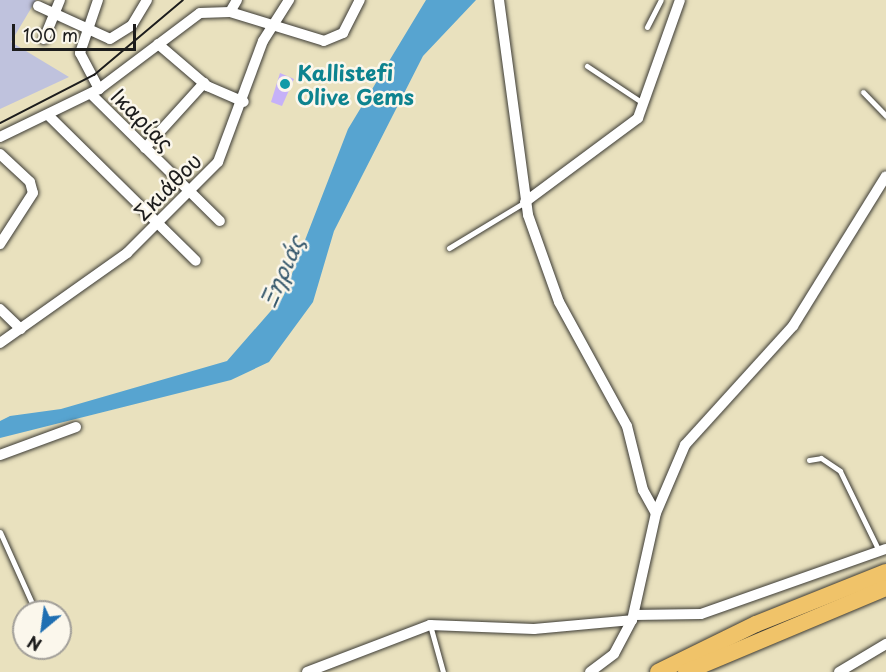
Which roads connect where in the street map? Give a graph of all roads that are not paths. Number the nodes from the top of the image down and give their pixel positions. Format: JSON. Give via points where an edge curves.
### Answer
{"nodes":[{"id":1,"x":60,"y":0,"type":"edge"},
{"id":2,"x":98,"y":0,"type":"edge"},
{"id":3,"x":147,"y":0,"type":"edge"},
{"id":4,"x":237,"y":0,"type":"edge"},
{"id":5,"x":289,"y":0,"type":"edge"},
{"id":6,"x":360,"y":0,"type":"edge"},
{"id":7,"x":499,"y":0,"type":"edge"},
{"id":8,"x":661,"y":0,"type":"edge"},
{"id":9,"x":680,"y":0,"type":"edge"},
{"id":10,"x":38,"y":6,"type":"dead end"},
{"id":11,"x":230,"y":12,"type":"junction"},
{"id":12,"x":54,"y":15,"type":"junction"},
{"id":13,"x":271,"y":26,"type":"junction"},
{"id":14,"x":647,"y":27,"type":"dead end"},
{"id":15,"x":85,"y":30,"type":"junction"},
{"id":16,"x":44,"y":39,"type":"dead end"},
{"id":17,"x":158,"y":44,"type":"junction"},
{"id":18,"x":587,"y":66,"type":"dead end"},
{"id":19,"x":204,"y":83,"type":"junction"},
{"id":20,"x":95,"y":92,"type":"junction"},
{"id":21,"x":863,"y":92,"type":"dead end"},
{"id":22,"x":244,"y":102,"type":"junction"},
{"id":23,"x":645,"y":104,"type":"junction"},
{"id":24,"x":49,"y":116,"type":"junction"},
{"id":25,"x":886,"y":116,"type":"edge"},
{"id":26,"x":0,"y":137,"type":"edge"},
{"id":27,"x":145,"y":148,"type":"junction"},
{"id":28,"x":0,"y":154,"type":"edge"},
{"id":29,"x":886,"y":176,"type":"edge"},
{"id":30,"x":190,"y":193,"type":"junction"},
{"id":31,"x":525,"y":202,"type":"junction"},
{"id":32,"x":220,"y":221,"type":"dead end"},
{"id":33,"x":158,"y":225,"type":"junction"},
{"id":34,"x":2,"y":239,"type":"edge"},
{"id":35,"x":449,"y":248,"type":"dead end"},
{"id":36,"x":195,"y":261,"type":"dead end"},
{"id":37,"x":0,"y":309,"type":"edge"},
{"id":38,"x":21,"y":329,"type":"junction"},
{"id":39,"x":0,"y":343,"type":"edge"},
{"id":40,"x":76,"y":427,"type":"dead end"},
{"id":41,"x":0,"y":455,"type":"edge"},
{"id":42,"x":808,"y":460,"type":"dead end"},
{"id":43,"x":656,"y":513,"type":"junction"},
{"id":44,"x":0,"y":532,"type":"edge"},
{"id":45,"x":882,"y":550,"type":"edge"},
{"id":46,"x":886,"y":572,"type":"edge"},
{"id":47,"x":886,"y":588,"type":"edge"},
{"id":48,"x":31,"y":600,"type":"edge"},
{"id":49,"x":633,"y":617,"type":"junction"},
{"id":50,"x":430,"y":625,"type":"junction"},
{"id":51,"x":886,"y":644,"type":"edge"},
{"id":52,"x":307,"y":672,"type":"edge"},
{"id":53,"x":443,"y":672,"type":"edge"},
{"id":54,"x":590,"y":672,"type":"edge"},
{"id":55,"x":658,"y":672,"type":"edge"},
{"id":56,"x":686,"y":672,"type":"edge"},
{"id":57,"x":839,"y":672,"type":"edge"}],
"edges":[{"from":1,"to":12,"type":"street"},
{"from":2,"to":15,"type":"street","name":"Ικαρίας"},
{"from":3,"to":15,"type":"street","via":[[115,37]]},
{"from":4,"to":11,"type":"street"},
{"from":5,"to":13,"type":"street","name":"Σκιάθου"},
{"from":6,"to":13,"type":"street","via":[[347,27],[327,40]]},
{"from":7,"to":31,"type":"street"},
{"from":8,"to":14,"type":"lane"},
{"from":9,"to":23,"type":"street"},
{"from":10,"to":12,"type":"street"},
{"from":11,"to":13,"type":"street"},
{"from":11,"to":17,"type":"street","via":[[193,16]]},
{"from":12,"to":15,"type":"street"},
{"from":12,"to":16,"type":"street"},
{"from":13,"to":22,"type":"street","name":"Σκιάθου"},
{"from":15,"to":20,"type":"street","name":"Ικαρίας","via":[[81,56]]},
{"from":17,"to":19,"type":"street"},
{"from":17,"to":20,"type":"street"},
{"from":18,"to":23,"type":"lane"},
{"from":19,"to":22,"type":"street"},
{"from":19,"to":27,"type":"street"},
{"from":20,"to":24,"type":"street"},
{"from":20,"to":27,"type":"street","name":"Ικαρίας"},
{"from":21,"to":25,"type":"lane"},
{"from":22,"to":30,"type":"street","name":"Σκιάθου","via":[[221,159]]},
{"from":23,"to":31,"type":"street","via":[[633,122]]},
{"from":24,"to":26,"type":"street"},
{"from":24,"to":33,"type":"street"},
{"from":27,"to":30,"type":"street","name":"Ικαρίας"},
{"from":28,"to":34,"type":"street","via":[[33,190]]},
{"from":29,"to":43,"type":"street","via":[[794,326],[685,445]]},
{"from":30,"to":32,"type":"street","name":"Ικαρίας"},
{"from":30,"to":33,"type":"street","name":"Σκιάθου"},
{"from":31,"to":35,"type":"lane"},
{"from":31,"to":43,"type":"street","via":[[555,293],[619,408],[644,490]]},
{"from":33,"to":36,"type":"street"},
{"from":33,"to":38,"type":"street","name":"Σκιάθου"},
{"from":37,"to":38,"type":"street"},
{"from":38,"to":39,"type":"street","name":"Σκιάθου"},
{"from":40,"to":41,"type":"street"},
{"from":42,"to":45,"type":"lane","via":[[821,458],[840,471]]},
{"from":43,"to":49,"type":"street"},
{"from":44,"to":48,"type":"lane"},
{"from":45,"to":49,"type":"street","via":[[701,614]]},
{"from":46,"to":55,"type":"main road","via":[[756,624]]},
{"from":47,"to":56,"type":"main road"},
{"from":49,"to":50,"type":"street","via":[[534,629]]},
{"from":49,"to":54,"type":"street","via":[[614,654]]},
{"from":50,"to":52,"type":"street"},
{"from":50,"to":53,"type":"lane"},
{"from":51,"to":57,"type":"street"}]}
